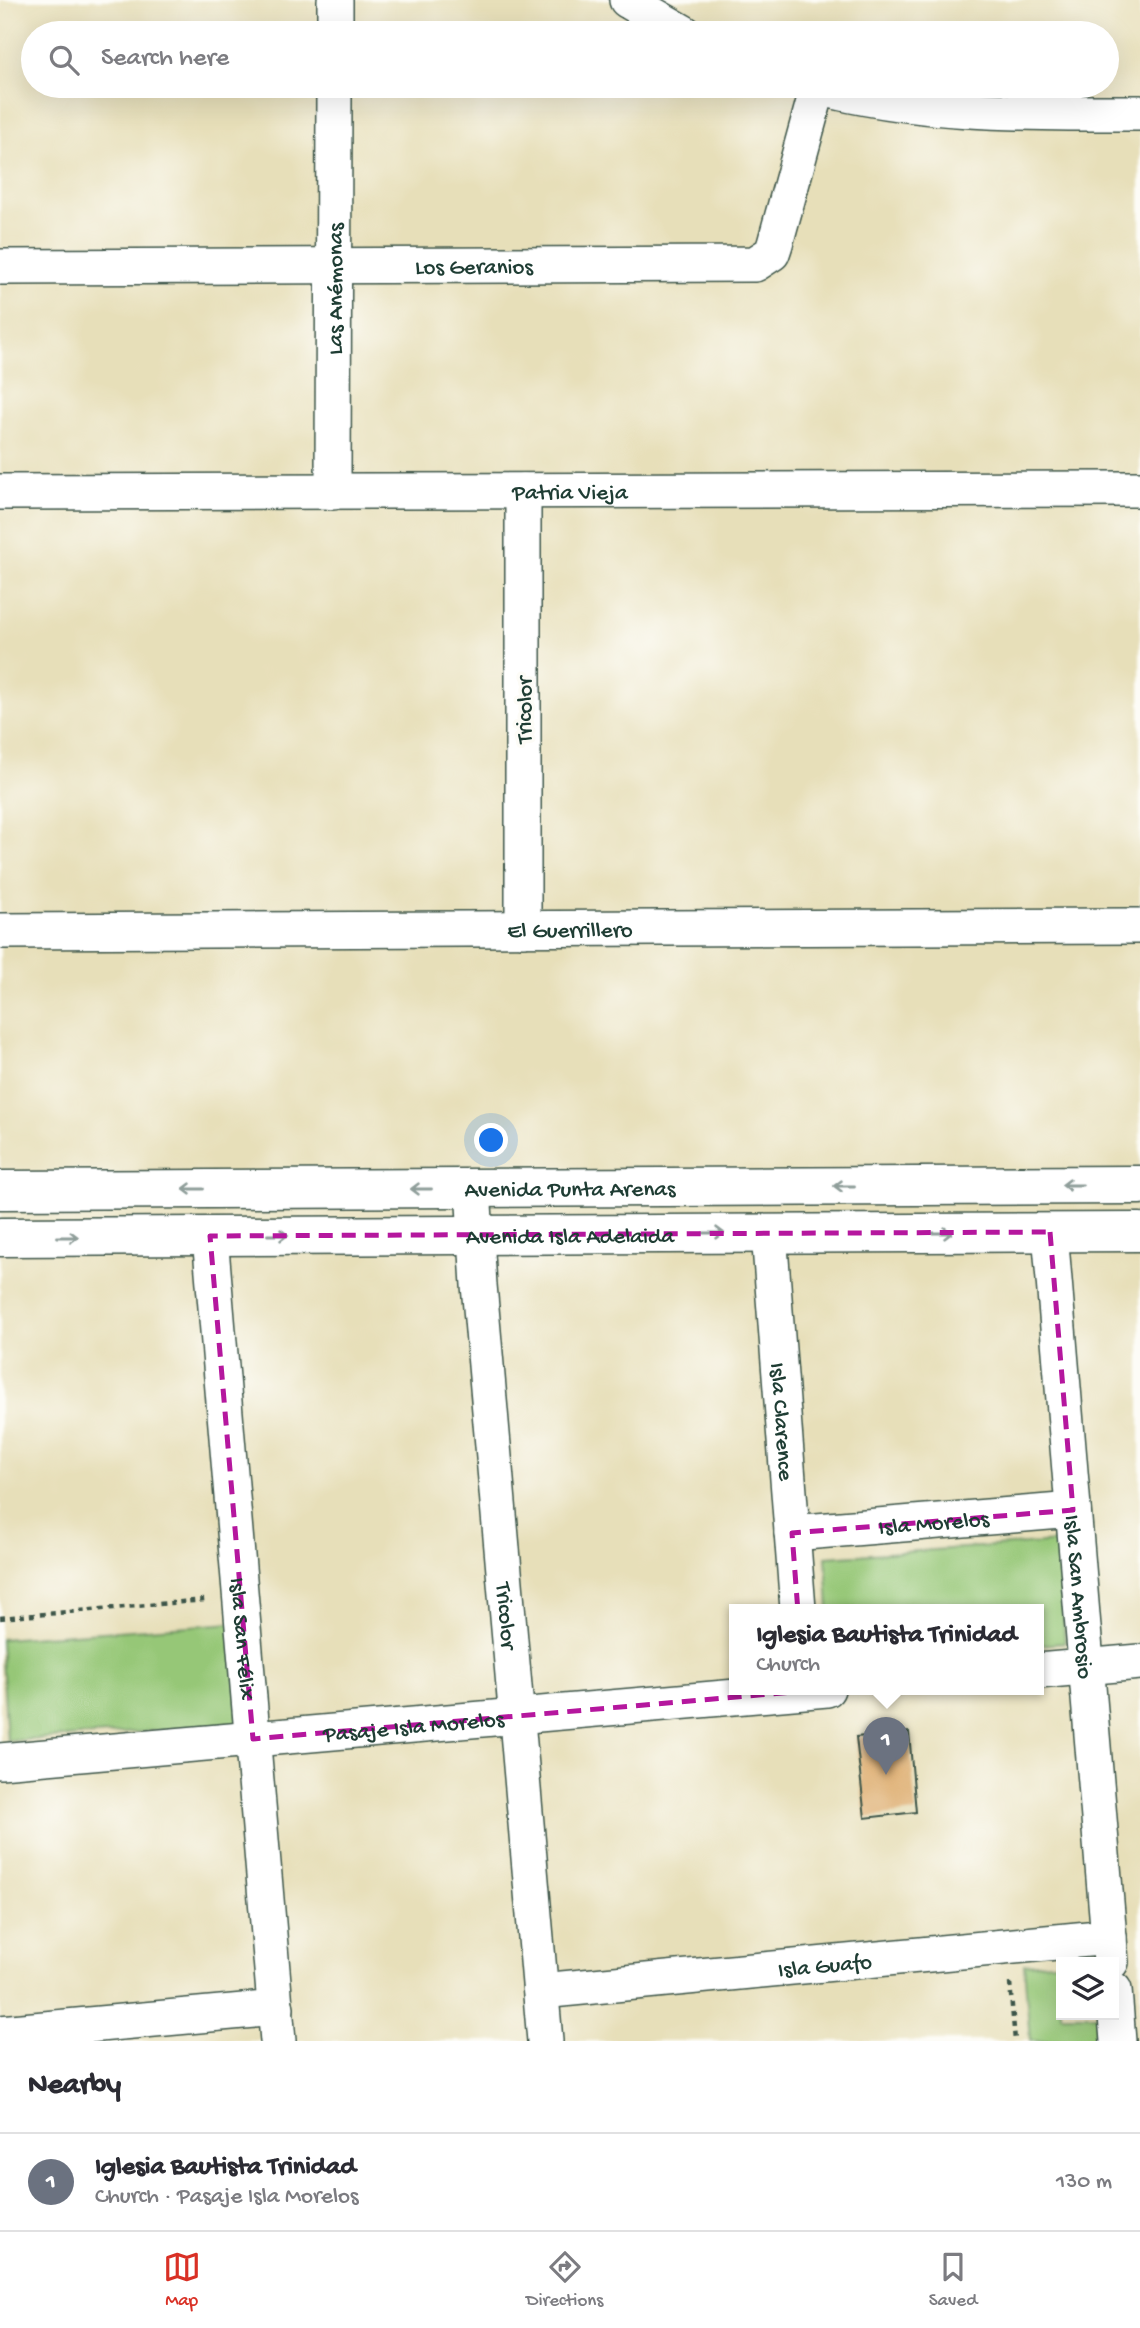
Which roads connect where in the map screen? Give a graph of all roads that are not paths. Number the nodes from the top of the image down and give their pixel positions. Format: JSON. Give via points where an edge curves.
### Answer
{"nodes":[{"id":1,"x":335,"y":0,"type":"edge"},
{"id":2,"x":627,"y":0,"type":"edge"},
{"id":3,"x":335,"y":21,"type":"edge"},
{"id":4,"x":663,"y":21,"type":"edge"},
{"id":5,"x":334,"y":98,"type":"edge"},
{"id":6,"x":813,"y":98,"type":"edge"},
{"id":7,"x":867,"y":98,"type":"edge"},
{"id":8,"x":1140,"y":113,"type":"edge"},
{"id":9,"x":334,"y":265,"type":"junction"},
{"id":10,"x":0,"y":267,"type":"edge"},
{"id":11,"x":1140,"y":489,"type":"edge"},
{"id":12,"x":523,"y":491,"type":"junction"},
{"id":13,"x":0,"y":492,"type":"edge"},
{"id":14,"x":333,"y":492,"type":"junction"},
{"id":15,"x":1140,"y":926,"type":"edge"},
{"id":16,"x":523,"y":929,"type":"junction"},
{"id":17,"x":0,"y":931,"type":"edge"},
{"id":18,"x":1140,"y":1185,"type":"edge"},
{"id":19,"x":473,"y":1188,"type":"junction"},
{"id":20,"x":0,"y":1190,"type":"edge"},
{"id":21,"x":1050,"y":1232,"type":"junction"},
{"id":22,"x":1140,"y":1232,"type":"edge"},
{"id":23,"x":769,"y":1233,"type":"junction"},
{"id":24,"x":475,"y":1234,"type":"junction"},
{"id":25,"x":210,"y":1236,"type":"junction"},
{"id":26,"x":0,"y":1237,"type":"edge"},
{"id":27,"x":1073,"y":1510,"type":"junction"},
{"id":28,"x":792,"y":1533,"type":"junction"},
{"id":29,"x":797,"y":1604,"type":"edge"},
{"id":30,"x":1140,"y":1662,"type":"edge"},
{"id":31,"x":1087,"y":1666,"type":"junction"},
{"id":32,"x":1044,"y":1670,"type":"edge"},
{"id":33,"x":754,"y":1695,"type":"edge"},
{"id":34,"x":517,"y":1716,"type":"junction"},
{"id":35,"x":253,"y":1739,"type":"junction"},
{"id":36,"x":0,"y":1761,"type":"edge"},
{"id":37,"x":1110,"y":1950,"type":"edge"},
{"id":38,"x":541,"y":1991,"type":"junction"},
{"id":39,"x":1116,"y":2020,"type":"edge"},
{"id":40,"x":277,"y":2024,"type":"edge"},
{"id":41,"x":0,"y":2033,"type":"edge"},
{"id":42,"x":545,"y":2041,"type":"edge"},
{"id":43,"x":1118,"y":2041,"type":"edge"}],
"edges":[{"from":1,"to":3,"type":"street"},
{"from":2,"to":4,"type":"street"},
{"from":5,"to":9,"type":"street","name":"Las Anémonas"},
{"from":6,"to":9,"type":"street","name":"Los Geranios","via":[[772,253],[755,264]]},
{"from":7,"to":8,"type":"street","via":[[983,112]]},
{"from":9,"to":10,"type":"street","name":"Los Geranios"},
{"from":9,"to":14,"type":"street","name":"Las Anémonas"},
{"from":11,"to":12,"type":"street","name":"Patria Vieja"},
{"from":12,"to":14,"type":"street","name":"Patria Vieja"},
{"from":12,"to":16,"type":"street","name":"Tricolor"},
{"from":13,"to":14,"type":"street","name":"Patria Vieja"},
{"from":15,"to":16,"type":"street","name":"El Guerrillero"},
{"from":16,"to":17,"type":"street","name":"El Guerrillero"},
{"from":18,"to":19,"type":"main road","name":"Avenida Punta Arenas","one_way":true},
{"from":19,"to":20,"type":"main road","name":"Avenida Punta Arenas","one_way":true},
{"from":19,"to":24,"type":"street","name":"Tricolor"},
{"from":21,"to":22,"type":"main road","name":"Avenida Isla Adelaida"},
{"from":23,"to":21,"type":"main road","name":"Avenida Isla Adelaida","one_way":true},
{"from":21,"to":27,"type":"street","name":"Isla San Ambrosio"},
{"from":24,"to":23,"type":"main road","name":"Avenida Isla Adelaida","one_way":true},
{"from":23,"to":28,"type":"street","name":"Isla Clarence"},
{"from":25,"to":24,"type":"main road","name":"Avenida Isla Adelaida","one_way":true},
{"from":24,"to":34,"type":"street","name":"Tricolor"},
{"from":26,"to":25,"type":"main road","name":"Avenida Isla Adelaida","one_way":true},
{"from":25,"to":35,"type":"street","name":"Isla San Félix"},
{"from":27,"to":28,"type":"street","name":"Isla Morelos"},
{"from":27,"to":31,"type":"street","name":"Isla San Ambrosio"},
{"from":28,"to":29,"type":"street","name":"Isla Clarence"},
{"from":30,"to":31,"type":"street"},
{"from":31,"to":32,"type":"street"},
{"from":31,"to":37,"type":"street","name":"Isla San Ambrosio"},
{"from":33,"to":34,"type":"street","name":"Pasaje Isla Morelos"},
{"from":34,"to":35,"type":"street","name":"Pasaje Isla Morelos"},
{"from":34,"to":38,"type":"street","name":"Tricolor"},
{"from":35,"to":36,"type":"street","name":"Pasaje Isla Morelos"},
{"from":35,"to":40,"type":"street","name":"Isla San Félix"},
{"from":37,"to":38,"type":"street","name":"Isla Guafo","via":[[1007,1947]]},
{"from":38,"to":42,"type":"street","name":"Tricolor"},
{"from":39,"to":43,"type":"street"},
{"from":40,"to":41,"type":"street"}]}
